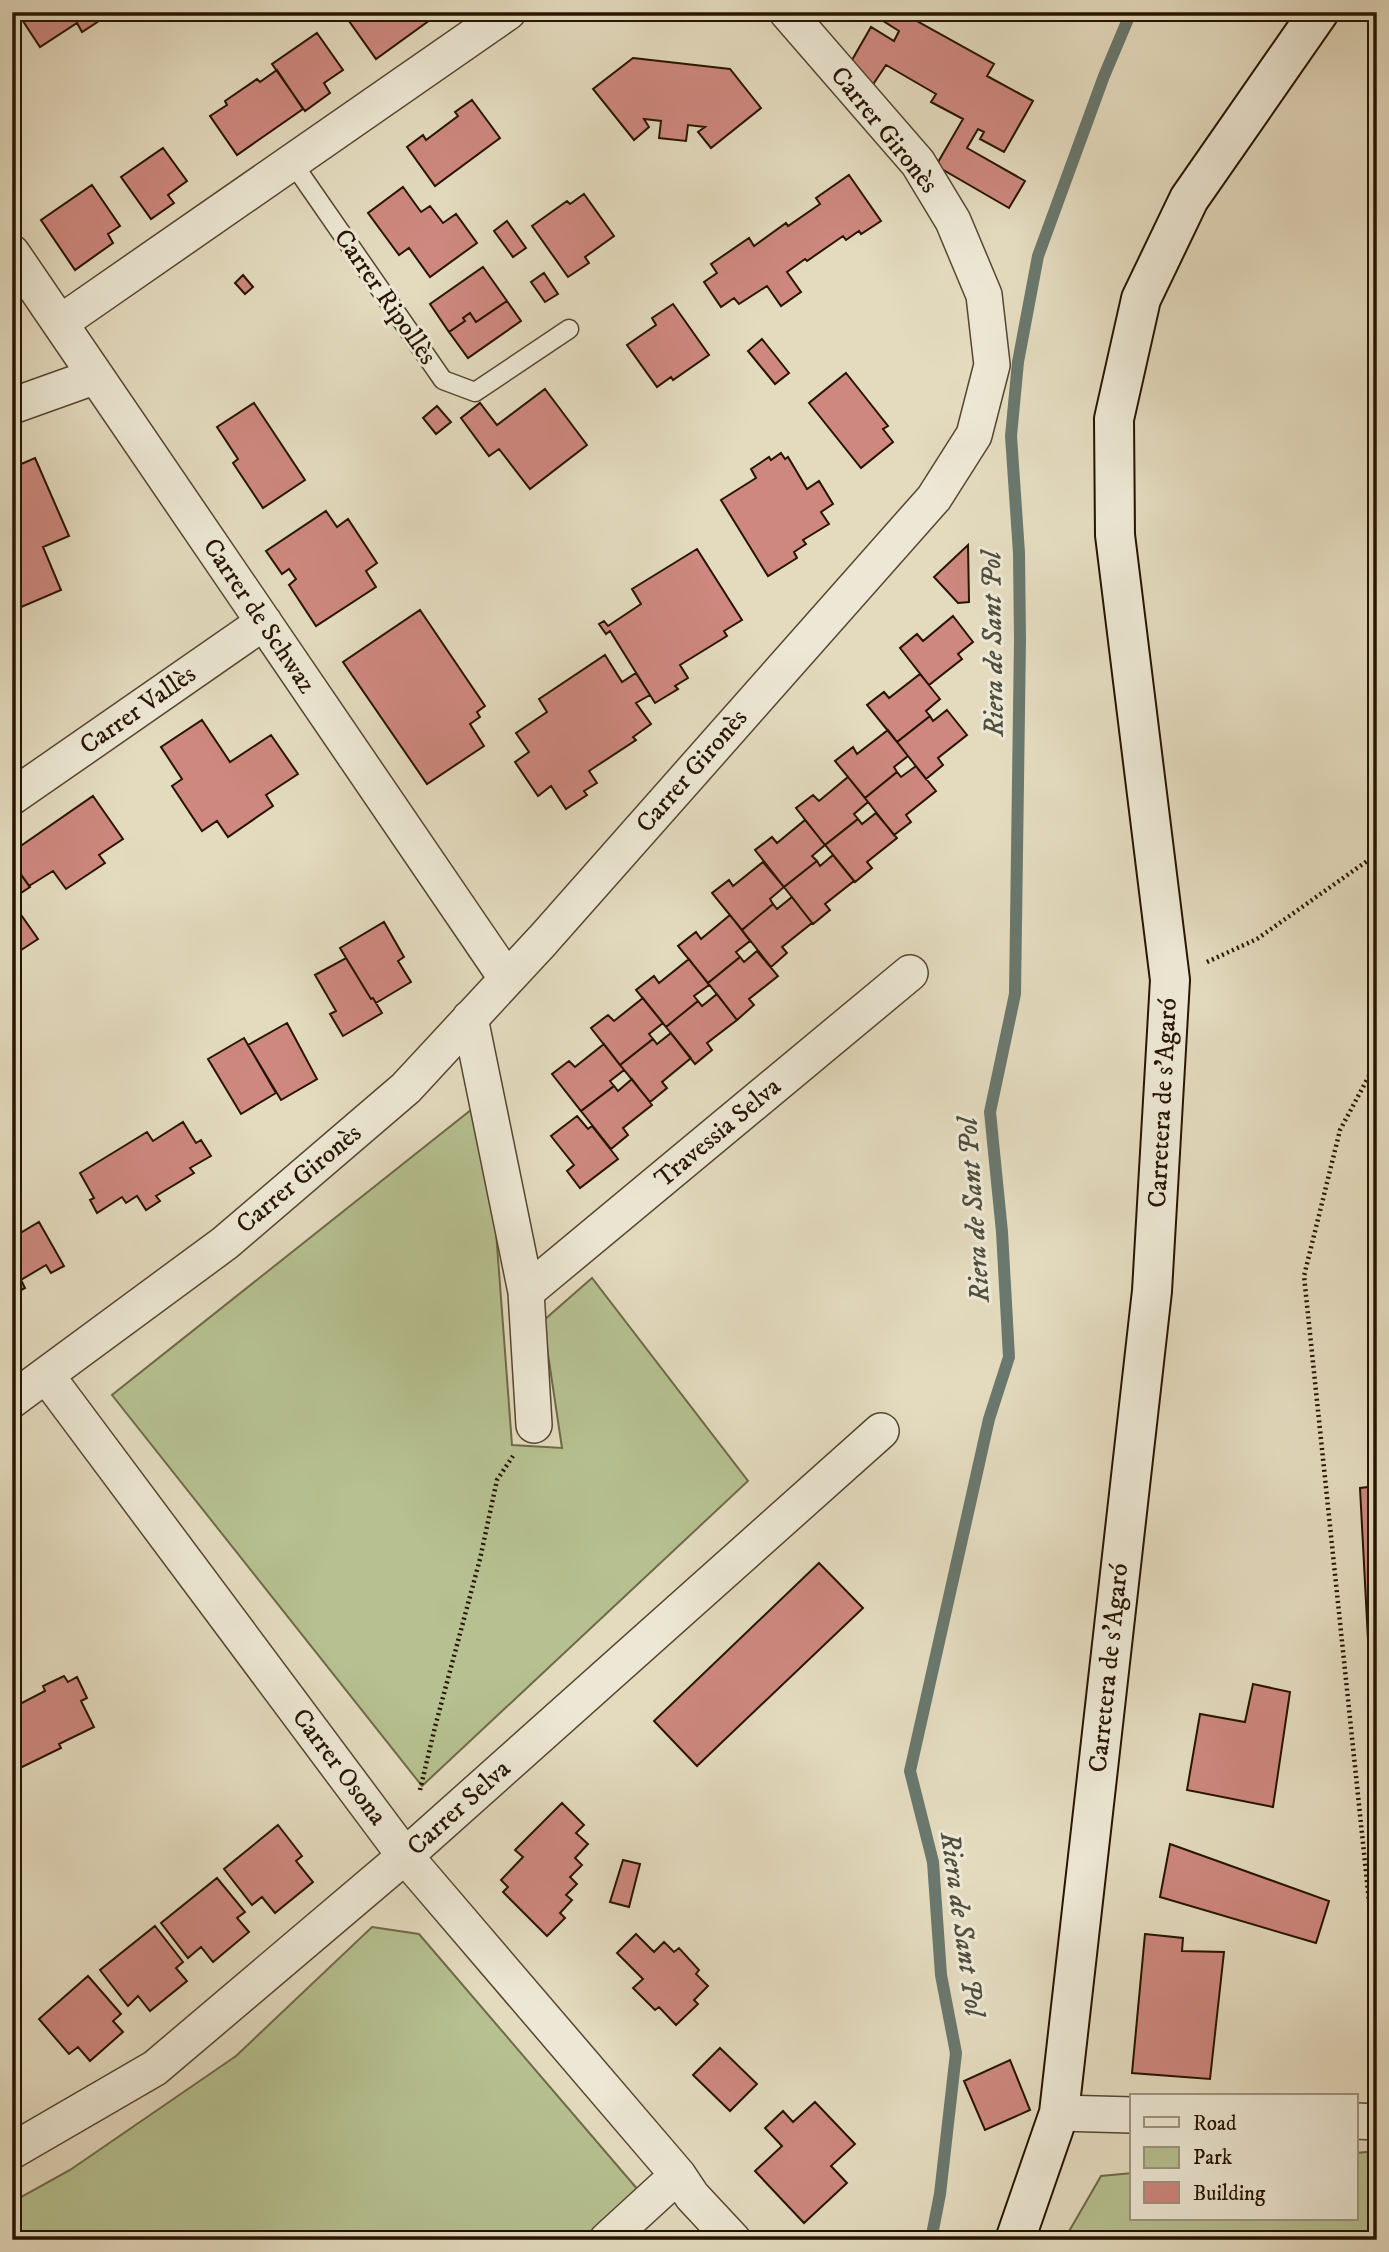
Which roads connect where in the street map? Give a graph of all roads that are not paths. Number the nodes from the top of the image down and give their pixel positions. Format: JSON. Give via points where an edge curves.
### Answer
{"nodes":[{"id":1,"x":508,"y":12,"type":"edge"},
{"id":2,"x":787,"y":12,"type":"edge"},
{"id":3,"x":1319,"y":12,"type":"edge"},
{"id":4,"x":292,"y":162,"type":"junction"},
{"id":5,"x":12,"y":253,"type":"edge"},
{"id":6,"x":60,"y":323,"type":"junction"},
{"id":7,"x":569,"y":329,"type":"dead end"},
{"id":8,"x":96,"y":376,"type":"junction"},
{"id":9,"x":12,"y":406,"type":"edge"},
{"id":10,"x":264,"y":622,"type":"junction"},
{"id":11,"x":12,"y":797,"type":"edge"},
{"id":12,"x":910,"y":973,"type":"dead end"},
{"id":13,"x":507,"y":979,"type":"junction"},
{"id":14,"x":470,"y":1018,"type":"junction"},
{"id":15,"x":526,"y":1292,"type":"junction"},
{"id":16,"x":46,"y":1375,"type":"junction"},
{"id":17,"x":12,"y":1400,"type":"edge"},
{"id":18,"x":534,"y":1425,"type":"road end"},
{"id":19,"x":881,"y":1431,"type":"dead end"},
{"id":20,"x":405,"y":1856,"type":"junction"},
{"id":21,"x":1059,"y":2113,"type":"junction"},
{"id":22,"x":1130,"y":2115,"type":"edge"},
{"id":23,"x":1358,"y":2121,"type":"edge"},
{"id":24,"x":1377,"y":2122,"type":"edge"},
{"id":25,"x":12,"y":2151,"type":"edge"},
{"id":26,"x":678,"y":2175,"type":"junction"},
{"id":27,"x":607,"y":2240,"type":"edge"},
{"id":28,"x":733,"y":2240,"type":"edge"},
{"id":29,"x":1015,"y":2240,"type":"edge"}],
"edges":[{"from":1,"to":4,"type":"street"},
{"from":2,"to":13,"type":"street","name":"Carrer Gironès","via":[[918,163],[953,221],[984,295],[992,365],[974,435],[934,498]]},
{"from":3,"to":21,"type":"street","name":"Carretera de s'Agaró","via":[[1189,199],[1141,299],[1114,419],[1115,535],[1170,980],[1152,1291]]},
{"from":4,"to":6,"type":"street"},
{"from":4,"to":7,"type":"lane","name":"Carrer Ripollès","via":[[443,380],[475,392]]},
{"from":5,"to":6,"type":"street","name":"Carrer de Schwaz"},
{"from":6,"to":8,"type":"street","name":"Carrer de Schwaz"},
{"from":8,"to":9,"type":"street"},
{"from":8,"to":10,"type":"street","name":"Carrer de Schwaz"},
{"from":10,"to":11,"type":"street","name":"Carrer Vallès"},
{"from":10,"to":13,"type":"street","name":"Carrer de Schwaz"},
{"from":12,"to":15,"type":"street","name":"Travessia Selva"},
{"from":13,"to":14,"type":"street","name":"Carrer Gironès"},
{"from":14,"to":15,"type":"street"},
{"from":14,"to":16,"type":"street","name":"Carrer Gironès","via":[[406,1088],[225,1243]]},
{"from":15,"to":18,"type":"street"},
{"from":16,"to":17,"type":"street","name":"Carrer Gironès"},
{"from":16,"to":20,"type":"street","name":"Carrer Osona"},
{"from":19,"to":20,"type":"street","name":"Carrer Selva"},
{"from":20,"to":25,"type":"street","name":"Carrer Selva","via":[[155,2068]]},
{"from":20,"to":26,"type":"street","name":"Carrer Osona"},
{"from":21,"to":22,"type":"street"},
{"from":21,"to":29,"type":"street","name":"Carretera de s'Agaró"},
{"from":23,"to":24,"type":"street"},
{"from":26,"to":27,"type":"street"},
{"from":26,"to":28,"type":"street","name":"Carrer Osona"}]}
